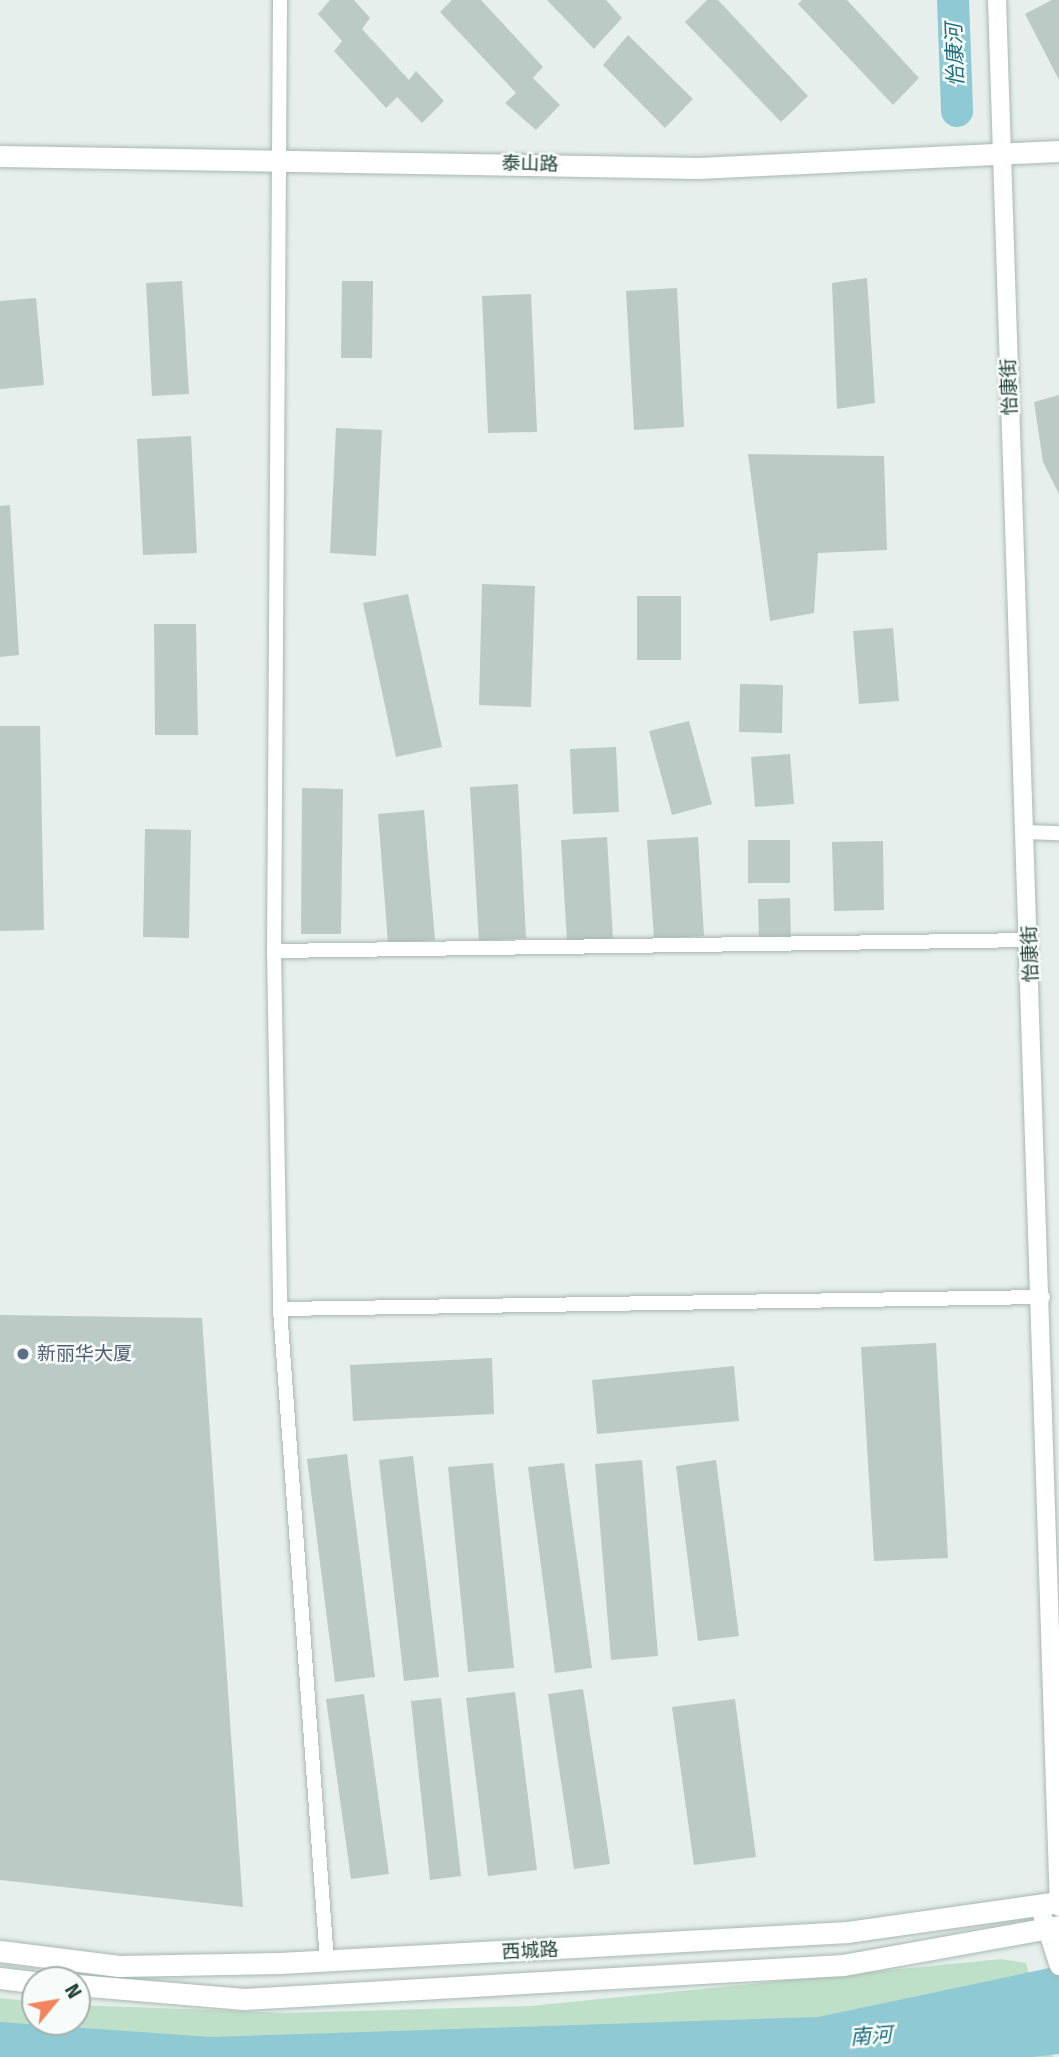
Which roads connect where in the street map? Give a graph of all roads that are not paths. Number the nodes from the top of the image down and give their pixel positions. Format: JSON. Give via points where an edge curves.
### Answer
{"nodes":[{"id":1,"x":280,"y":0,"type":"edge"},
{"id":2,"x":998,"y":0,"type":"edge"},
{"id":3,"x":1001,"y":150,"type":"junction"},
{"id":4,"x":1059,"y":150,"type":"edge"},
{"id":5,"x":0,"y":156,"type":"edge"},
{"id":6,"x":280,"y":159,"type":"junction"},
{"id":7,"x":1026,"y":832,"type":"junction"},
{"id":8,"x":1059,"y":833,"type":"edge"},
{"id":9,"x":1030,"y":940,"type":"junction"},
{"id":10,"x":274,"y":951,"type":"junction"},
{"id":11,"x":1043,"y":1297,"type":"junction"},
{"id":12,"x":280,"y":1309,"type":"junction"},
{"id":13,"x":1054,"y":1912,"type":"edge"},
{"id":14,"x":0,"y":1951,"type":"edge"},
{"id":15,"x":1057,"y":1958,"type":"edge"},
{"id":16,"x":327,"y":1961,"type":"junction"},
{"id":17,"x":0,"y":1978,"type":"edge"},
{"id":18,"x":21,"y":1980,"type":"edge"},
{"id":19,"x":91,"y":1986,"type":"edge"}],
"edges":[{"from":1,"to":6,"type":"street"},
{"from":2,"to":3,"type":"street","name":"怡康街"},
{"from":3,"to":4,"type":"main road","name":"泰山路"},
{"from":3,"to":6,"type":"main road","name":"泰山路","via":[[698,168]]},
{"from":3,"to":7,"type":"street","name":"怡康街"},
{"from":5,"to":6,"type":"main road","name":"泰山路"},
{"from":6,"to":10,"type":"street"},
{"from":7,"to":8,"type":"street"},
{"from":7,"to":9,"type":"street","name":"怡康街"},
{"from":9,"to":10,"type":"street"},
{"from":9,"to":11,"type":"street","name":"怡康街"},
{"from":10,"to":12,"type":"street"},
{"from":11,"to":12,"type":"street"},
{"from":11,"to":13,"type":"street","name":"怡康街"},
{"from":12,"to":16,"type":"street"},
{"from":13,"to":15,"type":"street","name":"怡康街"},
{"from":13,"to":16,"type":"main road","name":"西城路","via":[[848,1933]]},
{"from":13,"to":19,"type":"main road","name":"西城路","via":[[842,1965],[244,1999]]},
{"from":14,"to":16,"type":"main road","name":"西城路","via":[[119,1966]]},
{"from":17,"to":18,"type":"main road"}]}
